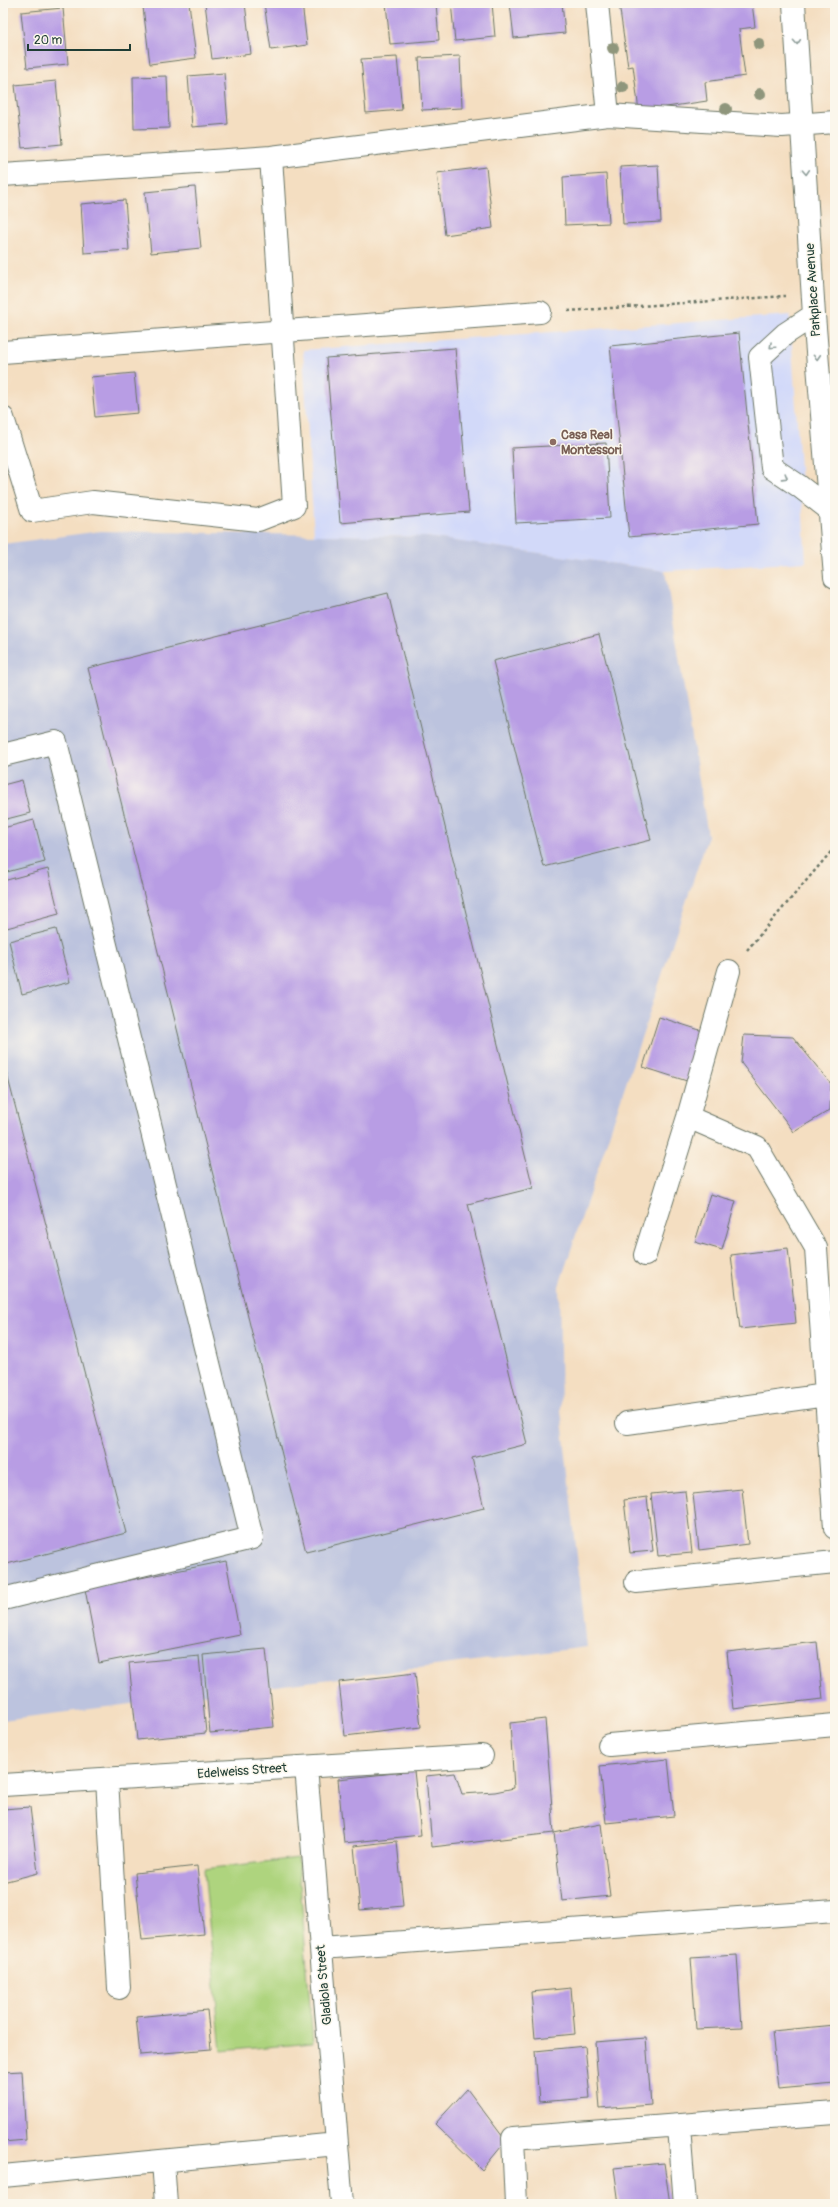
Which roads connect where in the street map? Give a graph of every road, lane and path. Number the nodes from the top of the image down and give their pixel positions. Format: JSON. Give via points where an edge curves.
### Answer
{"nodes":[{"id":1,"x":597,"y":3,"type":"edge"},
{"id":2,"x":794,"y":3,"type":"edge"},
{"id":3,"x":608,"y":115,"type":"junction"},
{"id":4,"x":835,"y":122,"type":"edge"},
{"id":5,"x":804,"y":124,"type":"junction"},
{"id":6,"x":271,"y":157,"type":"junction"},
{"id":7,"x":3,"y":175,"type":"edge"},
{"id":8,"x":813,"y":304,"type":"junction"},
{"id":9,"x":540,"y":312,"type":"joint"},
{"id":10,"x":282,"y":330,"type":"junction"},
{"id":11,"x":3,"y":352,"type":"edge"},
{"id":12,"x":3,"y":418,"type":"edge"},
{"id":13,"x":831,"y":480,"type":"edge"},
{"id":14,"x":830,"y":510,"type":"junction"},
{"id":15,"x":835,"y":577,"type":"edge"},
{"id":16,"x":3,"y":755,"type":"edge"},
{"id":17,"x":835,"y":847,"type":"edge"},
{"id":18,"x":729,"y":971,"type":"joint"},
{"id":19,"x":688,"y":1117,"type":"junction"},
{"id":20,"x":645,"y":1255,"type":"dead end"},
{"id":21,"x":831,"y":1396,"type":"edge"},
{"id":22,"x":627,"y":1422,"type":"dead end"},
{"id":23,"x":835,"y":1528,"type":"edge"},
{"id":24,"x":835,"y":1562,"type":"edge"},
{"id":25,"x":636,"y":1582,"type":"dead end"},
{"id":26,"x":3,"y":1599,"type":"edge"},
{"id":27,"x":835,"y":1725,"type":"edge"},
{"id":28,"x":609,"y":1745,"type":"dead end"},
{"id":29,"x":482,"y":1756,"type":"dead end"},
{"id":30,"x":306,"y":1767,"type":"junction"},
{"id":31,"x":107,"y":1779,"type":"junction"},
{"id":32,"x":3,"y":1785,"type":"edge"},
{"id":33,"x":835,"y":1911,"type":"edge"},
{"id":34,"x":321,"y":1948,"type":"junction"},
{"id":35,"x":119,"y":1988,"type":"dead end"},
{"id":36,"x":835,"y":2114,"type":"edge"},
{"id":37,"x":679,"y":2126,"type":"junction"},
{"id":38,"x":338,"y":2144,"type":"junction"},
{"id":39,"x":163,"y":2161,"type":"junction"},
{"id":40,"x":3,"y":2176,"type":"edge"},
{"id":41,"x":166,"y":2204,"type":"edge"},
{"id":42,"x":342,"y":2204,"type":"edge"},
{"id":43,"x":516,"y":2204,"type":"edge"},
{"id":44,"x":684,"y":2204,"type":"edge"}],
"edges":[{"from":1,"to":3,"type":"street"},
{"from":2,"to":5,"type":"street","name":"Parkplace Avenue","one_way":true},
{"from":3,"to":5,"type":"street","via":[[782,126]]},
{"from":3,"to":6,"type":"street"},
{"from":4,"to":5,"type":"street"},
{"from":5,"to":8,"type":"street","name":"Parkplace Avenue","one_way":true},
{"from":6,"to":7,"type":"street"},
{"from":6,"to":10,"type":"street"},
{"from":8,"to":9,"type":"path"},
{"from":8,"to":13,"type":"street","name":"Parkplace Avenue","one_way":true},
{"from":8,"to":14,"type":"street","one_way":true,"via":[[760,357],[772,468]]},
{"from":9,"to":10,"type":"street"},
{"from":10,"to":11,"type":"street"},
{"from":10,"to":12,"type":"street","via":[[294,506],[258,520],[93,502],[32,511]]},
{"from":13,"to":14,"type":"street","name":"Parkplace Avenue"},
{"from":14,"to":15,"type":"street","name":"Parkplace Avenue"},
{"from":16,"to":26,"type":"street","via":[[56,742],[252,1538]]},
{"from":17,"to":18,"type":"path"},
{"from":18,"to":19,"type":"street"},
{"from":19,"to":20,"type":"street"},
{"from":19,"to":21,"type":"street","via":[[757,1147],[816,1248]]},
{"from":21,"to":22,"type":"street"},
{"from":21,"to":23,"type":"street"},
{"from":24,"to":25,"type":"street"},
{"from":27,"to":28,"type":"street"},
{"from":29,"to":30,"type":"street","name":"Edelweiss Street"},
{"from":30,"to":31,"type":"street","name":"Edelweiss Street"},
{"from":30,"to":34,"type":"street","name":"Gladiola Street"},
{"from":31,"to":32,"type":"street","name":"Edelweiss Street"},
{"from":31,"to":35,"type":"street"},
{"from":33,"to":34,"type":"street"},
{"from":34,"to":38,"type":"street","name":"Gladiola Street"},
{"from":36,"to":37,"type":"street"},
{"from":37,"to":43,"type":"street","via":[[513,2138]]},
{"from":37,"to":44,"type":"street"},
{"from":38,"to":39,"type":"street"},
{"from":38,"to":42,"type":"street","name":"Gladiola Street"},
{"from":39,"to":40,"type":"street"},
{"from":39,"to":41,"type":"street"}]}
